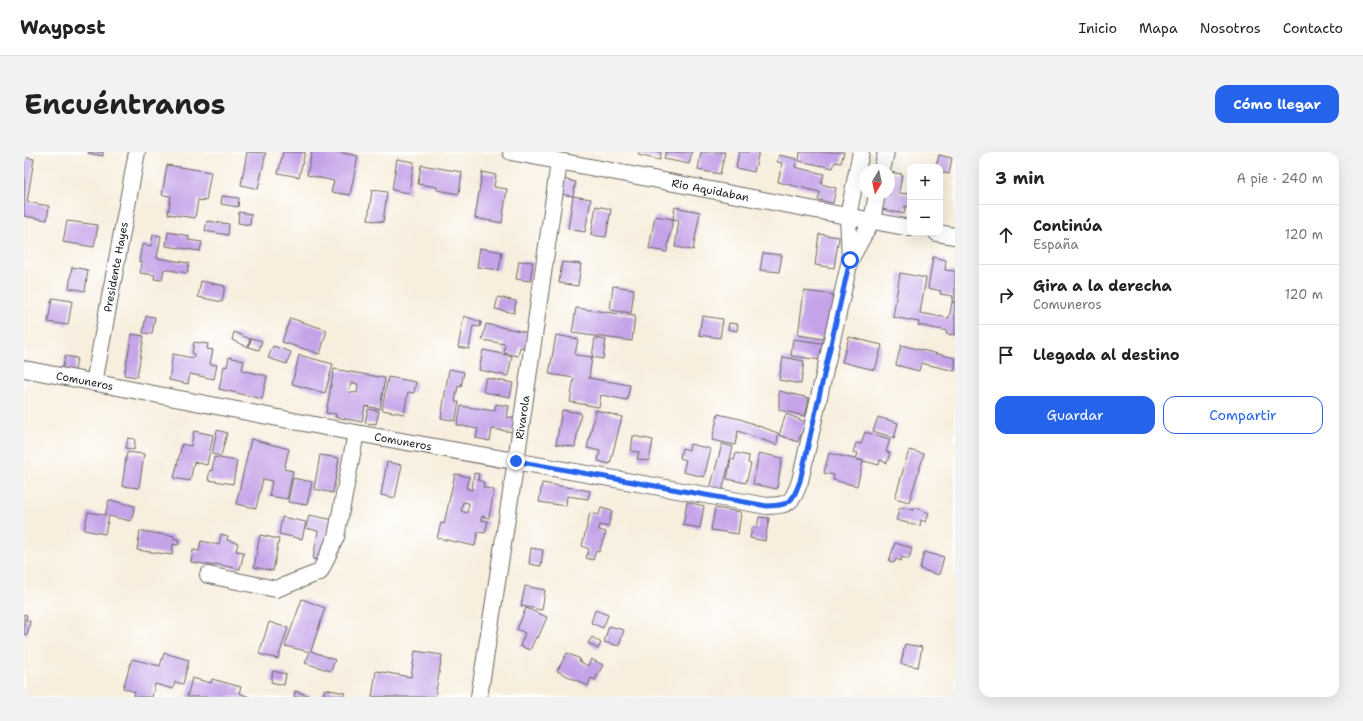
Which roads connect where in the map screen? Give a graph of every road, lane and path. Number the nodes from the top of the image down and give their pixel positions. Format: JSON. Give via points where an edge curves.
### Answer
{"nodes":[{"id":1,"x":137,"y":152,"type":"edge"},
{"id":2,"x":511,"y":152,"type":"edge"},
{"id":3,"x":861,"y":152,"type":"edge"},
{"id":4,"x":886,"y":152,"type":"edge"},
{"id":5,"x":568,"y":159,"type":"edge"},
{"id":6,"x":883,"y":164,"type":"edge"},
{"id":7,"x":876,"y":200,"type":"edge"},
{"id":8,"x":848,"y":216,"type":"junction"},
{"id":9,"x":872,"y":220,"type":"junction"},
{"id":10,"x":907,"y":227,"type":"edge"},
{"id":11,"x":943,"y":234,"type":"edge"},
{"id":12,"x":955,"y":236,"type":"edge"},
{"id":13,"x":850,"y":260,"type":"junction"},
{"id":14,"x":24,"y":369,"type":"edge"},
{"id":15,"x":94,"y":382,"type":"junction"},
{"id":16,"x":356,"y":432,"type":"junction"},
{"id":17,"x":516,"y":461,"type":"junction"},
{"id":18,"x":208,"y":575,"type":"dead end"},
{"id":19,"x":479,"y":697,"type":"edge"}],
"edges":[{"from":1,"to":15,"type":"street","name":"Presidente Hayes"},
{"from":2,"to":5,"type":"street","name":"Rio Aquidaban"},
{"from":3,"to":8,"type":"street"},
{"from":4,"to":6,"type":"street"},
{"from":5,"to":8,"type":"street","name":"Rio Aquidaban"},
{"from":5,"to":17,"type":"street","name":"Rivarola"},
{"from":7,"to":9,"type":"street"},
{"from":8,"to":9,"type":"street","name":"Rio Aquidaban"},
{"from":8,"to":13,"type":"street"},
{"from":9,"to":10,"type":"street","name":"Rio Aquidaban"},
{"from":9,"to":13,"type":"street"},
{"from":11,"to":12,"type":"street"},
{"from":13,"to":17,"type":"street","name":"Comuneros","via":[[800,481],[794,497],[782,506],[767,506]]},
{"from":14,"to":15,"type":"street","name":"Comuneros"},
{"from":15,"to":16,"type":"street","name":"Comuneros"},
{"from":16,"to":17,"type":"street","name":"Comuneros"},
{"from":16,"to":18,"type":"street","via":[[336,537],[320,572],[276,589]]},
{"from":17,"to":19,"type":"street","name":"Rivarola"}]}
